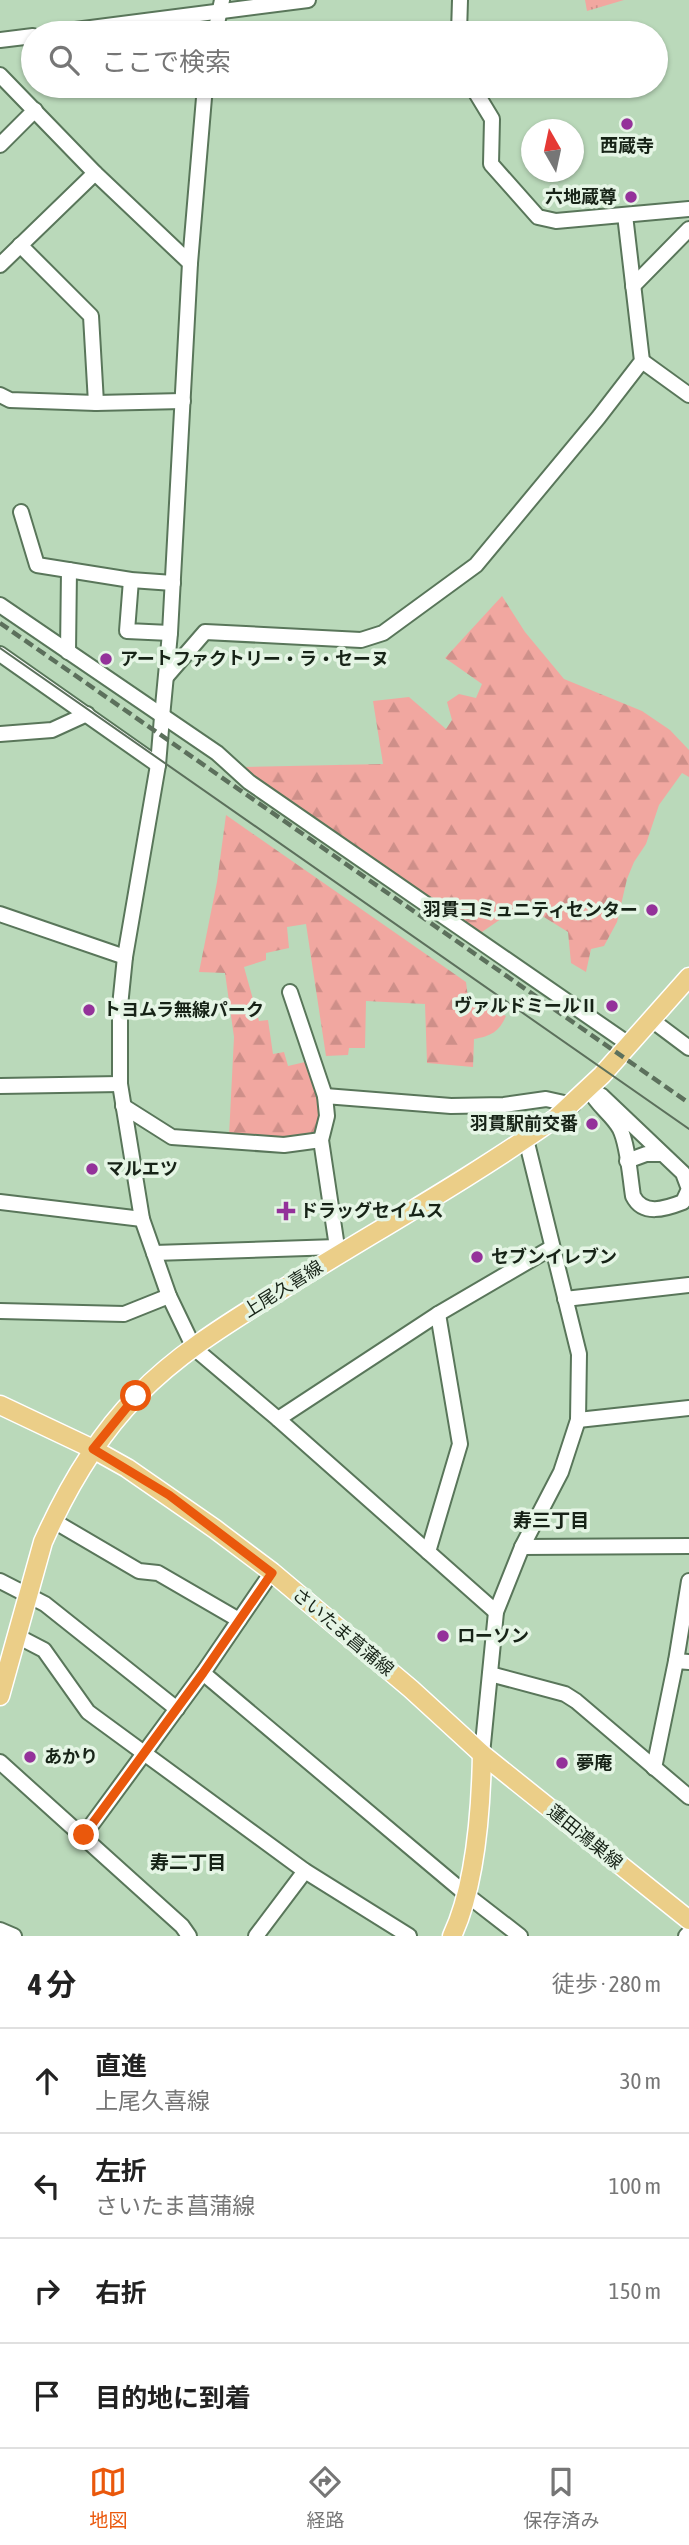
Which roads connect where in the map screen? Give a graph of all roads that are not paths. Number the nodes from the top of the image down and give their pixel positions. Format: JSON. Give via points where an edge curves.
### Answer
{"nodes":[{"id":1,"x":307,"y":0,"type":"edge"},
{"id":2,"x":460,"y":0,"type":"edge"},
{"id":3,"x":222,"y":5,"type":"edge"},
{"id":4,"x":125,"y":21,"type":"edge"},
{"id":5,"x":459,"y":21,"type":"edge"},
{"id":6,"x":21,"y":37,"type":"edge"},
{"id":7,"x":0,"y":40,"type":"edge"},
{"id":8,"x":0,"y":75,"type":"edge"},
{"id":9,"x":21,"y":96,"type":"edge"},
{"id":10,"x":23,"y":98,"type":"edge"},
{"id":11,"x":204,"y":98,"type":"edge"},
{"id":12,"x":480,"y":98,"type":"edge"},
{"id":13,"x":35,"y":110,"type":"junction"},
{"id":14,"x":0,"y":145,"type":"edge"},
{"id":15,"x":95,"y":173,"type":"junction"},
{"id":16,"x":689,"y":209,"type":"edge"},
{"id":17,"x":625,"y":215,"type":"junction"},
{"id":18,"x":689,"y":229,"type":"edge"},
{"id":19,"x":20,"y":244,"type":"junction"},
{"id":20,"x":190,"y":263,"type":"junction"},
{"id":21,"x":0,"y":265,"type":"edge"},
{"id":22,"x":633,"y":286,"type":"junction"},
{"id":23,"x":642,"y":361,"type":"junction"},
{"id":24,"x":0,"y":395,"type":"edge"},
{"id":25,"x":689,"y":395,"type":"edge"},
{"id":26,"x":183,"y":401,"type":"junction"},
{"id":27,"x":96,"y":403,"type":"junction"},
{"id":28,"x":21,"y":512,"type":"dead end"},
{"id":29,"x":69,"y":570,"type":"junction"},
{"id":30,"x":131,"y":580,"type":"junction"},
{"id":31,"x":173,"y":583,"type":"junction"},
{"id":32,"x":0,"y":605,"type":"edge"},
{"id":33,"x":170,"y":633,"type":"junction"},
{"id":34,"x":68,"y":652,"type":"junction"},
{"id":35,"x":0,"y":654,"type":"edge"},
{"id":36,"x":166,"y":677,"type":"junction"},
{"id":37,"x":88,"y":713,"type":"junction"},
{"id":38,"x":162,"y":718,"type":"junction"},
{"id":39,"x":0,"y":734,"type":"edge"},
{"id":40,"x":158,"y":765,"type":"junction"},
{"id":41,"x":0,"y":914,"type":"edge"},
{"id":42,"x":125,"y":957,"type":"junction"},
{"id":43,"x":689,"y":977,"type":"edge"},
{"id":44,"x":290,"y":992,"type":"dead end"},
{"id":45,"x":653,"y":1021,"type":"junction"},
{"id":46,"x":630,"y":1045,"type":"junction"},
{"id":47,"x":689,"y":1048,"type":"edge"},
{"id":48,"x":120,"y":1084,"type":"junction"},
{"id":49,"x":0,"y":1086,"type":"edge"},
{"id":50,"x":589,"y":1089,"type":"junction"},
{"id":51,"x":325,"y":1096,"type":"junction"},
{"id":52,"x":573,"y":1105,"type":"junction"},
{"id":53,"x":123,"y":1106,"type":"junction"},
{"id":54,"x":526,"y":1139,"type":"junction"},
{"id":55,"x":321,"y":1140,"type":"junction"},
{"id":56,"x":662,"y":1154,"type":"junction"},
{"id":57,"x":627,"y":1161,"type":"junction"},
{"id":58,"x":0,"y":1202,"type":"edge"},
{"id":59,"x":142,"y":1219,"type":"junction"},
{"id":60,"x":551,"y":1248,"type":"junction"},
{"id":61,"x":339,"y":1250,"type":"junction"},
{"id":62,"x":154,"y":1253,"type":"junction"},
{"id":63,"x":689,"y":1285,"type":"edge"},
{"id":64,"x":169,"y":1296,"type":"junction"},
{"id":65,"x":565,"y":1299,"type":"junction"},
{"id":66,"x":0,"y":1311,"type":"edge"},
{"id":67,"x":438,"y":1314,"type":"junction"},
{"id":68,"x":194,"y":1348,"type":"junction"},
{"id":69,"x":0,"y":1405,"type":"edge"},
{"id":70,"x":689,"y":1408,"type":"edge"},
{"id":71,"x":278,"y":1419,"type":"junction"},
{"id":72,"x":578,"y":1420,"type":"junction"},
{"id":73,"x":93,"y":1449,"type":"junction"},
{"id":74,"x":52,"y":1520,"type":"junction"},
{"id":75,"x":689,"y":1546,"type":"edge"},
{"id":76,"x":522,"y":1547,"type":"junction"},
{"id":77,"x":428,"y":1552,"type":"junction"},
{"id":78,"x":272,"y":1573,"type":"junction"},
{"id":79,"x":0,"y":1581,"type":"edge"},
{"id":80,"x":689,"y":1581,"type":"edge"},
{"id":81,"x":27,"y":1595,"type":"junction"},
{"id":82,"x":496,"y":1612,"type":"junction"},
{"id":83,"x":239,"y":1620,"type":"junction"},
{"id":84,"x":17,"y":1636,"type":"junction"},
{"id":85,"x":682,"y":1662,"type":"edge"},
{"id":86,"x":203,"y":1673,"type":"junction"},
{"id":87,"x":490,"y":1674,"type":"junction"},
{"id":88,"x":0,"y":1696,"type":"edge"},
{"id":89,"x":177,"y":1709,"type":"junction"},
{"id":90,"x":144,"y":1754,"type":"junction"},
{"id":91,"x":482,"y":1754,"type":"junction"},
{"id":92,"x":0,"y":1762,"type":"edge"},
{"id":93,"x":653,"y":1768,"type":"junction"},
{"id":94,"x":689,"y":1797,"type":"edge"},
{"id":95,"x":84,"y":1835,"type":"junction"},
{"id":96,"x":305,"y":1871,"type":"junction"},
{"id":97,"x":467,"y":1895,"type":"junction"},
{"id":98,"x":689,"y":1920,"type":"edge"},
{"id":99,"x":0,"y":1930,"type":"edge"},
{"id":100,"x":14,"y":1936,"type":"edge"},
{"id":101,"x":189,"y":1936,"type":"edge"},
{"id":102,"x":256,"y":1936,"type":"edge"},
{"id":103,"x":409,"y":1936,"type":"edge"},
{"id":104,"x":452,"y":1936,"type":"edge"},
{"id":105,"x":520,"y":1936,"type":"edge"}],
"edges":[{"from":1,"to":3,"type":"street"},
{"from":2,"to":5,"type":"street"},
{"from":3,"to":4,"type":"street"},
{"from":6,"to":7,"type":"street"},
{"from":8,"to":9,"type":"street"},
{"from":10,"to":13,"type":"street"},
{"from":11,"to":20,"type":"street"},
{"from":12,"to":17,"type":"street","via":[[492,118],[491,164],[538,217],[556,221]]},
{"from":13,"to":14,"type":"street"},
{"from":13,"to":15,"type":"street"},
{"from":15,"to":19,"type":"street"},
{"from":15,"to":20,"type":"street"},
{"from":16,"to":17,"type":"street"},
{"from":17,"to":22,"type":"street"},
{"from":18,"to":22,"type":"street"},
{"from":19,"to":21,"type":"street"},
{"from":19,"to":27,"type":"street","via":[[91,316]]},
{"from":20,"to":26,"type":"street"},
{"from":22,"to":23,"type":"street"},
{"from":23,"to":25,"type":"street"},
{"from":23,"to":36,"type":"street","via":[[476,565],[383,633],[361,639],[205,632]]},
{"from":24,"to":27,"type":"street","via":[[10,400]]},
{"from":26,"to":27,"type":"street"},
{"from":26,"to":31,"type":"street"},
{"from":28,"to":29,"type":"street","via":[[37,565]]},
{"from":29,"to":30,"type":"street"},
{"from":29,"to":34,"type":"street"},
{"from":30,"to":31,"type":"street"},
{"from":30,"to":33,"type":"street","via":[[127,631]]},
{"from":31,"to":33,"type":"street"},
{"from":32,"to":34,"type":"street"},
{"from":33,"to":36,"type":"street"},
{"from":34,"to":38,"type":"street"},
{"from":35,"to":37,"type":"street"},
{"from":36,"to":38,"type":"street"},
{"from":37,"to":39,"type":"street","via":[[52,730]]},
{"from":37,"to":40,"type":"street"},
{"from":38,"to":40,"type":"street"},
{"from":38,"to":46,"type":"street"},
{"from":40,"to":42,"type":"street"},
{"from":41,"to":42,"type":"street"},
{"from":42,"to":48,"type":"street"},
{"from":43,"to":45,"type":"main road","name":"上尾久喜線"},
{"from":44,"to":51,"type":"street"},
{"from":45,"to":46,"type":"main road","name":"上尾久喜線"},
{"from":45,"to":47,"type":"street"},
{"from":46,"to":50,"type":"main road","name":"上尾久喜線"},
{"from":48,"to":49,"type":"street"},
{"from":48,"to":53,"type":"street"},
{"from":50,"to":52,"type":"main road","name":"上尾久喜線"},
{"from":50,"to":56,"type":"street"},
{"from":50,"to":57,"type":"street","via":[[619,1127]]},
{"from":51,"to":52,"type":"street","via":[[451,1106],[546,1099]]},
{"from":51,"to":55,"type":"street","via":[[327,1116]]},
{"from":52,"to":54,"type":"main road","name":"上尾久喜線"},
{"from":53,"to":55,"type":"street","via":[[172,1137],[285,1145]]},
{"from":53,"to":59,"type":"street"},
{"from":54,"to":60,"type":"street"},
{"from":54,"to":61,"type":"main road","name":"上尾久喜線"},
{"from":55,"to":61,"type":"street"},
{"from":56,"to":57,"type":"street"},
{"from":56,"to":57,"type":"street","via":[[686,1179],[689,1189],[683,1202],[675,1205],[652,1209],[637,1203]]},
{"from":58,"to":59,"type":"street"},
{"from":59,"to":62,"type":"street"},
{"from":60,"to":65,"type":"street"},
{"from":60,"to":67,"type":"street"},
{"from":61,"to":62,"type":"street"},
{"from":61,"to":68,"type":"main road","name":"上尾久喜線"},
{"from":62,"to":64,"type":"street"},
{"from":63,"to":65,"type":"street"},
{"from":64,"to":66,"type":"street","via":[[124,1314]]},
{"from":64,"to":68,"type":"street"},
{"from":65,"to":72,"type":"street","via":[[579,1354]]},
{"from":67,"to":71,"type":"street"},
{"from":67,"to":77,"type":"street","via":[[460,1444]]},
{"from":68,"to":71,"type":"street"},
{"from":68,"to":73,"type":"main road","name":"上尾久喜線","via":[[136,1396]]},
{"from":69,"to":73,"type":"main road","name":"さいたま菖蒲線"},
{"from":70,"to":72,"type":"street"},
{"from":71,"to":77,"type":"street"},
{"from":72,"to":76,"type":"street","via":[[561,1472]]},
{"from":73,"to":74,"type":"main road","name":"上尾久喜線"},
{"from":73,"to":78,"type":"main road","name":"さいたま菖蒲線","via":[[169,1495]]},
{"from":74,"to":81,"type":"main road","name":"上尾久喜線"},
{"from":74,"to":83,"type":"street","via":[[139,1571],[158,1573]]},
{"from":75,"to":76,"type":"street"},
{"from":76,"to":82,"type":"street"},
{"from":77,"to":82,"type":"street"},
{"from":78,"to":83,"type":"street"},
{"from":78,"to":91,"type":"main road","name":"さいたま菖蒲線"},
{"from":79,"to":81,"type":"street"},
{"from":80,"to":85,"type":"street"},
{"from":81,"to":84,"type":"main road","name":"上尾久喜線"},
{"from":81,"to":89,"type":"street","via":[[46,1604]]},
{"from":82,"to":87,"type":"street"},
{"from":83,"to":86,"type":"street"},
{"from":84,"to":88,"type":"main road","name":"上尾久喜線"},
{"from":84,"to":90,"type":"street","via":[[44,1650],[88,1712]]},
{"from":85,"to":93,"type":"street"},
{"from":86,"to":89,"type":"street"},
{"from":86,"to":97,"type":"street"},
{"from":87,"to":91,"type":"street"},
{"from":87,"to":93,"type":"street","via":[[565,1694]]},
{"from":89,"to":90,"type":"street"},
{"from":90,"to":95,"type":"street"},
{"from":90,"to":96,"type":"street"},
{"from":91,"to":97,"type":"main road"},
{"from":91,"to":98,"type":"main road","name":"蓮田鴻巣線"},
{"from":92,"to":95,"type":"street"},
{"from":93,"to":94,"type":"street"},
{"from":95,"to":101,"type":"street"},
{"from":96,"to":102,"type":"street"},
{"from":96,"to":103,"type":"street"},
{"from":97,"to":104,"type":"main road"},
{"from":97,"to":105,"type":"street"},
{"from":99,"to":100,"type":"street"}]}
